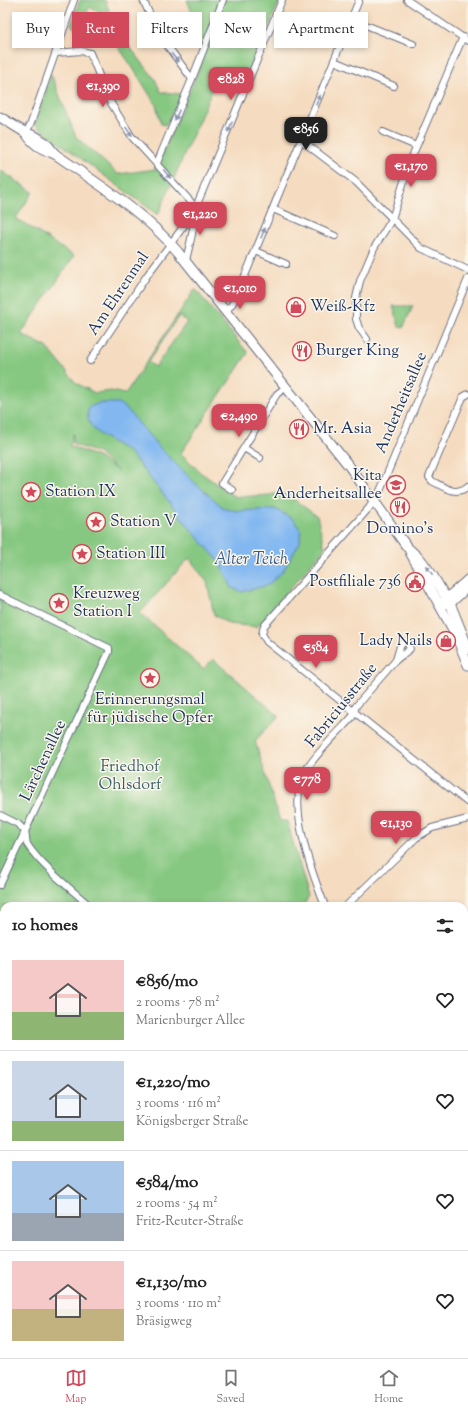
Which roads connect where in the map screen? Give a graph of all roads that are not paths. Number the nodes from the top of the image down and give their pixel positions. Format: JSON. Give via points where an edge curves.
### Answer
{"nodes":[{"id":1,"x":74,"y":0,"type":"edge"},
{"id":2,"x":143,"y":0,"type":"edge"},
{"id":3,"x":223,"y":0,"type":"edge"},
{"id":4,"x":282,"y":0,"type":"edge"},
{"id":5,"x":359,"y":0,"type":"edge"},
{"id":6,"x":407,"y":0,"type":"edge"},
{"id":7,"x":354,"y":12,"type":"edge"},
{"id":8,"x":368,"y":26,"type":"edge"},
{"id":9,"x":465,"y":39,"type":"edge"},
{"id":10,"x":413,"y":44,"type":"dead end"},
{"id":11,"x":339,"y":48,"type":"edge"},
{"id":12,"x":56,"y":53,"type":"junction"},
{"id":13,"x":334,"y":61,"type":"junction"},
{"id":14,"x":192,"y":79,"type":"junction"},
{"id":15,"x":394,"y":86,"type":"dead end"},
{"id":16,"x":0,"y":117,"type":"edge"},
{"id":17,"x":383,"y":132,"type":"dead end"},
{"id":18,"x":26,"y":134,"type":"junction"},
{"id":19,"x":301,"y":140,"type":"junction"},
{"id":20,"x":416,"y":146,"type":"junction"},
{"id":21,"x":157,"y":163,"type":"junction"},
{"id":22,"x":273,"y":209,"type":"junction"},
{"id":23,"x":194,"y":210,"type":"junction"},
{"id":24,"x":392,"y":219,"type":"junction"},
{"id":25,"x":335,"y":236,"type":"dead end"},
{"id":26,"x":170,"y":242,"type":"junction"},
{"id":27,"x":256,"y":251,"type":"junction"},
{"id":28,"x":186,"y":261,"type":"junction"},
{"id":29,"x":286,"y":264,"type":"dead end"},
{"id":30,"x":468,"y":270,"type":"edge"},
{"id":31,"x":468,"y":279,"type":"edge"},
{"id":32,"x":226,"y":310,"type":"junction"},
{"id":33,"x":367,"y":340,"type":"dead end"},
{"id":34,"x":90,"y":361,"type":"dead end"},
{"id":35,"x":286,"y":387,"type":"junction"},
{"id":36,"x":468,"y":394,"type":"edge"},
{"id":37,"x":244,"y":448,"type":"junction"},
{"id":38,"x":260,"y":458,"type":"dead end"},
{"id":39,"x":468,"y":486,"type":"edge"},
{"id":40,"x":232,"y":490,"type":"dead end"},
{"id":41,"x":374,"y":500,"type":"junction"},
{"id":42,"x":407,"y":547,"type":"junction"},
{"id":43,"x":468,"y":579,"type":"edge"},
{"id":44,"x":468,"y":587,"type":"edge"},
{"id":45,"x":0,"y":595,"type":"edge"},
{"id":46,"x":448,"y":601,"type":"junction"},
{"id":47,"x":440,"y":604,"type":"junction"},
{"id":48,"x":468,"y":648,"type":"edge"},
{"id":49,"x":396,"y":660,"type":"dead end"},
{"id":50,"x":468,"y":665,"type":"edge"},
{"id":51,"x":355,"y":710,"type":"junction"},
{"id":52,"x":468,"y":803,"type":"edge"},
{"id":53,"x":0,"y":815,"type":"edge"},
{"id":54,"x":467,"y":818,"type":"edge"},
{"id":55,"x":25,"y":831,"type":"junction"},
{"id":56,"x":0,"y":885,"type":"edge"},
{"id":57,"x":86,"y":902,"type":"edge"},
{"id":58,"x":324,"y":902,"type":"edge"},
{"id":59,"x":350,"y":902,"type":"edge"}],
"edges":[{"from":1,"to":12,"type":"street"},
{"from":2,"to":14,"type":"street","one_way":true,"via":[[160,36]]},
{"from":3,"to":14,"type":"street"},
{"from":4,"to":23,"type":"street","one_way":true},
{"from":5,"to":7,"type":"street"},
{"from":6,"to":9,"type":"street"},
{"from":8,"to":10,"type":"street"},
{"from":9,"to":20,"type":"street"},
{"from":11,"to":13,"type":"street"},
{"from":12,"to":18,"type":"street"},
{"from":12,"to":21,"type":"street","one_way":true,"via":[[90,53],[109,100],[132,137]]},
{"from":13,"to":15,"type":"street"},
{"from":19,"to":13,"type":"street","one_way":true},
{"from":14,"to":21,"type":"street","one_way":true},
{"from":16,"to":18,"type":"main road"},
{"from":17,"to":20,"type":"street"},
{"from":18,"to":26,"type":"main road","via":[[36,146],[55,154],[132,208]]},
{"from":19,"to":22,"type":"street"},
{"from":19,"to":24,"type":"street","via":[[356,182]]},
{"from":20,"to":24,"type":"street"},
{"from":21,"to":23,"type":"street","one_way":true,"via":[[191,202]]},
{"from":22,"to":25,"type":"street"},
{"from":27,"to":22,"type":"street","one_way":true},
{"from":23,"to":26,"type":"street","name":"Am Ehrenmal"},
{"from":23,"to":28,"type":"street"},
{"from":24,"to":30,"type":"street","via":[[421,248]]},
{"from":24,"to":33,"type":"street","via":[[374,248],[357,293],[357,325]]},
{"from":26,"to":28,"type":"main road"},
{"from":26,"to":34,"type":"street","name":"Am Ehrenmal"},
{"from":27,"to":29,"type":"street"},
{"from":27,"to":32,"type":"street","via":[[237,295]]},
{"from":28,"to":32,"type":"main road"},
{"from":31,"to":41,"type":"street","name":"Anderheitsallee"},
{"from":32,"to":35,"type":"main road"},
{"from":35,"to":37,"type":"street","via":[[277,394]]},
{"from":35,"to":41,"type":"main road"},
{"from":36,"to":39,"type":"street","via":[[463,397],[430,477],[432,481],[457,492]]},
{"from":37,"to":38,"type":"street"},
{"from":37,"to":40,"type":"street","via":[[222,482]]},
{"from":41,"to":42,"type":"main road"},
{"from":41,"to":51,"type":"street","name":"Anderheitsallee","via":[[264,626],[262,634],[267,642]]},
{"from":46,"to":42,"type":"main road","one_way":true,"via":[[421,560]]},
{"from":42,"to":47,"type":"main road"},
{"from":43,"to":46,"type":"street"},
{"from":44,"to":46,"type":"street"},
{"from":45,"to":55,"type":"street","name":"Lärchenallee","via":[[109,648]]},
{"from":46,"to":47,"type":"street"},
{"from":46,"to":48,"type":"main road"},
{"from":47,"to":50,"type":"main road","via":[[456,633]]},
{"from":49,"to":51,"type":"street","name":"Fabriciusstraße"},
{"from":51,"to":52,"type":"street"},
{"from":51,"to":58,"type":"street","name":"Fabriciusstraße","via":[[353,716],[306,770],[300,785],[297,804],[299,822]]},
{"from":53,"to":55,"type":"street","via":[[18,824]]},
{"from":54,"to":59,"type":"street","via":[[432,828],[416,838]]},
{"from":55,"to":56,"type":"street","name":"Lärchenallee"},
{"from":55,"to":57,"type":"street","via":[[26,842],[31,848],[50,870]]}]}
